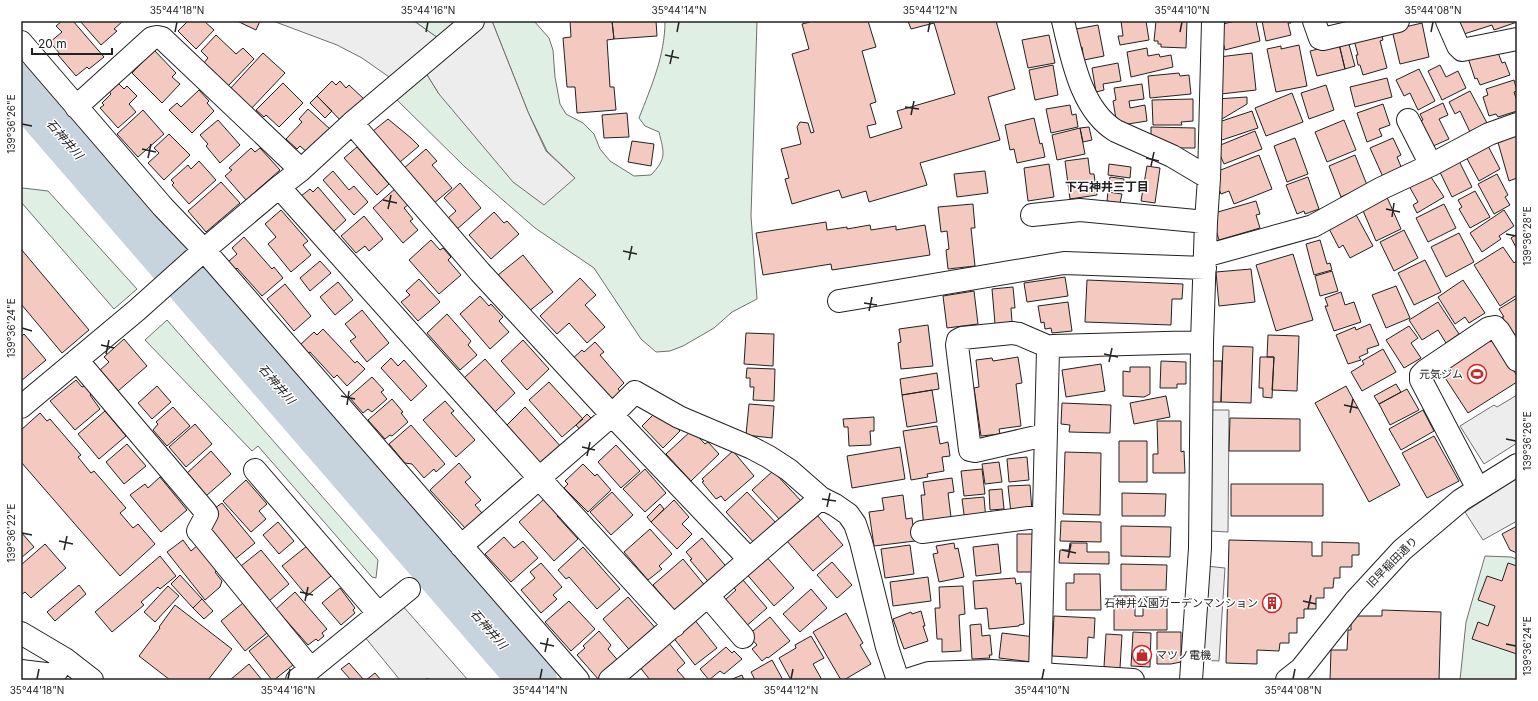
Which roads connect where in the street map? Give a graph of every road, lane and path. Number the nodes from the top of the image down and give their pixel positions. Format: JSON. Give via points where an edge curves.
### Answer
{"nodes":[{"id":1,"x":473,"y":21,"type":"edge"},
{"id":2,"x":1063,"y":21,"type":"edge"},
{"id":3,"x":1212,"y":21,"type":"edge"},
{"id":4,"x":1314,"y":21,"type":"edge"},
{"id":5,"x":1398,"y":21,"type":"edge"},
{"id":6,"x":1447,"y":21,"type":"edge"},
{"id":7,"x":1517,"y":39,"type":"edge"},
{"id":8,"x":21,"y":42,"type":"edge"},
{"id":9,"x":76,"y":106,"type":"junction"},
{"id":10,"x":1408,"y":120,"type":"dead end"},
{"id":11,"x":352,"y":123,"type":"junction"},
{"id":12,"x":1517,"y":124,"type":"edge"},
{"id":13,"x":1431,"y":165,"type":"junction"},
{"id":14,"x":301,"y":170,"type":"junction"},
{"id":15,"x":1209,"y":178,"type":"junction"},
{"id":16,"x":279,"y":187,"type":"junction"},
{"id":17,"x":1032,"y":215,"type":"dead end"},
{"id":18,"x":1206,"y":222,"type":"junction"},
{"id":19,"x":199,"y":254,"type":"junction"},
{"id":20,"x":1205,"y":262,"type":"junction"},
{"id":21,"x":839,"y":301,"type":"dead end"},
{"id":22,"x":1202,"y":342,"type":"junction"},
{"id":23,"x":1049,"y":347,"type":"junction"},
{"id":24,"x":76,"y":360,"type":"junction"},
{"id":25,"x":1517,"y":360,"type":"edge"},
{"id":26,"x":21,"y":406,"type":"edge"},
{"id":27,"x":612,"y":415,"type":"junction"},
{"id":28,"x":1045,"y":434,"type":"junction"},
{"id":29,"x":1517,"y":465,"type":"edge"},
{"id":30,"x":255,"y":470,"type":"dead end"},
{"id":31,"x":538,"y":478,"type":"junction"},
{"id":32,"x":1478,"y":489,"type":"junction"},
{"id":33,"x":821,"y":498,"type":"junction"},
{"id":34,"x":1044,"y":516,"type":"junction"},
{"id":35,"x":922,"y":532,"type":"dead end"},
{"id":36,"x":461,"y":546,"type":"junction"},
{"id":37,"x":749,"y":559,"type":"junction"},
{"id":38,"x":409,"y":589,"type":"dead end"},
{"id":39,"x":708,"y":596,"type":"junction"},
{"id":40,"x":378,"y":613,"type":"junction"},
{"id":41,"x":674,"y":626,"type":"junction"},
{"id":42,"x":21,"y":633,"type":"edge"},
{"id":43,"x":743,"y":637,"type":"dead end"},
{"id":44,"x":65,"y":659,"type":"junction"},
{"id":45,"x":21,"y":671,"type":"edge"},
{"id":46,"x":304,"y":674,"type":"edge"},
{"id":47,"x":1040,"y":674,"type":"junction"},
{"id":48,"x":92,"y":680,"type":"edge"},
{"id":49,"x":578,"y":680,"type":"edge"},
{"id":50,"x":610,"y":680,"type":"edge"},
{"id":51,"x":898,"y":680,"type":"edge"},
{"id":52,"x":907,"y":680,"type":"edge"},
{"id":53,"x":1133,"y":680,"type":"edge"},
{"id":54,"x":1191,"y":680,"type":"edge"},
{"id":55,"x":1287,"y":680,"type":"edge"}],
"edges":[{"from":1,"to":11,"type":"street"},
{"from":2,"to":15,"type":"street","via":[[1080,84],[1100,118],[1108,126],[1172,156]]},
{"from":3,"to":15,"type":"street"},
{"from":4,"to":5,"type":"street","via":[[1318,35],[1323,39]]},
{"from":6,"to":7,"type":"street","via":[[1462,50]]},
{"from":8,"to":9,"type":"street"},
{"from":9,"to":14,"type":"street","via":[[152,38],[162,38]]},
{"from":9,"to":19,"type":"street","via":[[163,207]]},
{"from":10,"to":13,"type":"street"},
{"from":11,"to":14,"type":"street"},
{"from":11,"to":27,"type":"street","via":[[480,272]]},
{"from":12,"to":13,"type":"street","via":[[1489,134]]},
{"from":13,"to":20,"type":"street","via":[[1382,188],[1313,226]]},
{"from":14,"to":16,"type":"street"},
{"from":15,"to":18,"type":"street"},
{"from":16,"to":19,"type":"street"},
{"from":16,"to":31,"type":"street"},
{"from":17,"to":18,"type":"street","via":[[1080,210]]},
{"from":18,"to":20,"type":"street"},
{"from":19,"to":24,"type":"street"},
{"from":19,"to":36,"type":"street"},
{"from":20,"to":21,"type":"street","via":[[1064,263]]},
{"from":20,"to":22,"type":"street"},
{"from":22,"to":23,"type":"street"},
{"from":22,"to":54,"type":"street","via":[[1200,548]]},
{"from":23,"to":28,"type":"street"},
{"from":23,"to":28,"type":"street","via":[[1012,333],[962,338],[958,340],[957,345],[970,450]]},
{"from":24,"to":26,"type":"street"},
{"from":24,"to":46,"type":"street","via":[[205,511],[207,514],[198,531]]},
{"from":25,"to":32,"type":"street","via":[[1494,327],[1422,375],[1421,380]]},
{"from":27,"to":31,"type":"street"},
{"from":27,"to":33,"type":"street","via":[[635,392],[679,418],[769,457],[789,470]]},
{"from":27,"to":37,"type":"street"},
{"from":28,"to":34,"type":"street"},
{"from":29,"to":32,"type":"street","name":"旧早稲田通り"},
{"from":30,"to":40,"type":"street"},
{"from":31,"to":36,"type":"street"},
{"from":31,"to":41,"type":"street"},
{"from":32,"to":55,"type":"street","name":"旧早稲田通り","via":[[1460,500],[1402,550],[1355,601],[1301,668]]},
{"from":33,"to":37,"type":"street"},
{"from":33,"to":51,"type":"street","via":[[848,514],[855,524]]},
{"from":34,"to":35,"type":"street"},
{"from":34,"to":47,"type":"street"},
{"from":36,"to":49,"type":"street"},
{"from":37,"to":39,"type":"street"},
{"from":38,"to":40,"type":"street"},
{"from":39,"to":41,"type":"street"},
{"from":39,"to":43,"type":"street"},
{"from":40,"to":46,"type":"street"},
{"from":41,"to":50,"type":"street"},
{"from":42,"to":44,"type":"street"},
{"from":44,"to":45,"type":"street","via":[[54,675]]},
{"from":44,"to":48,"type":"street"},
{"from":47,"to":52,"type":"street","via":[[929,673]]},
{"from":47,"to":53,"type":"street"}]}
